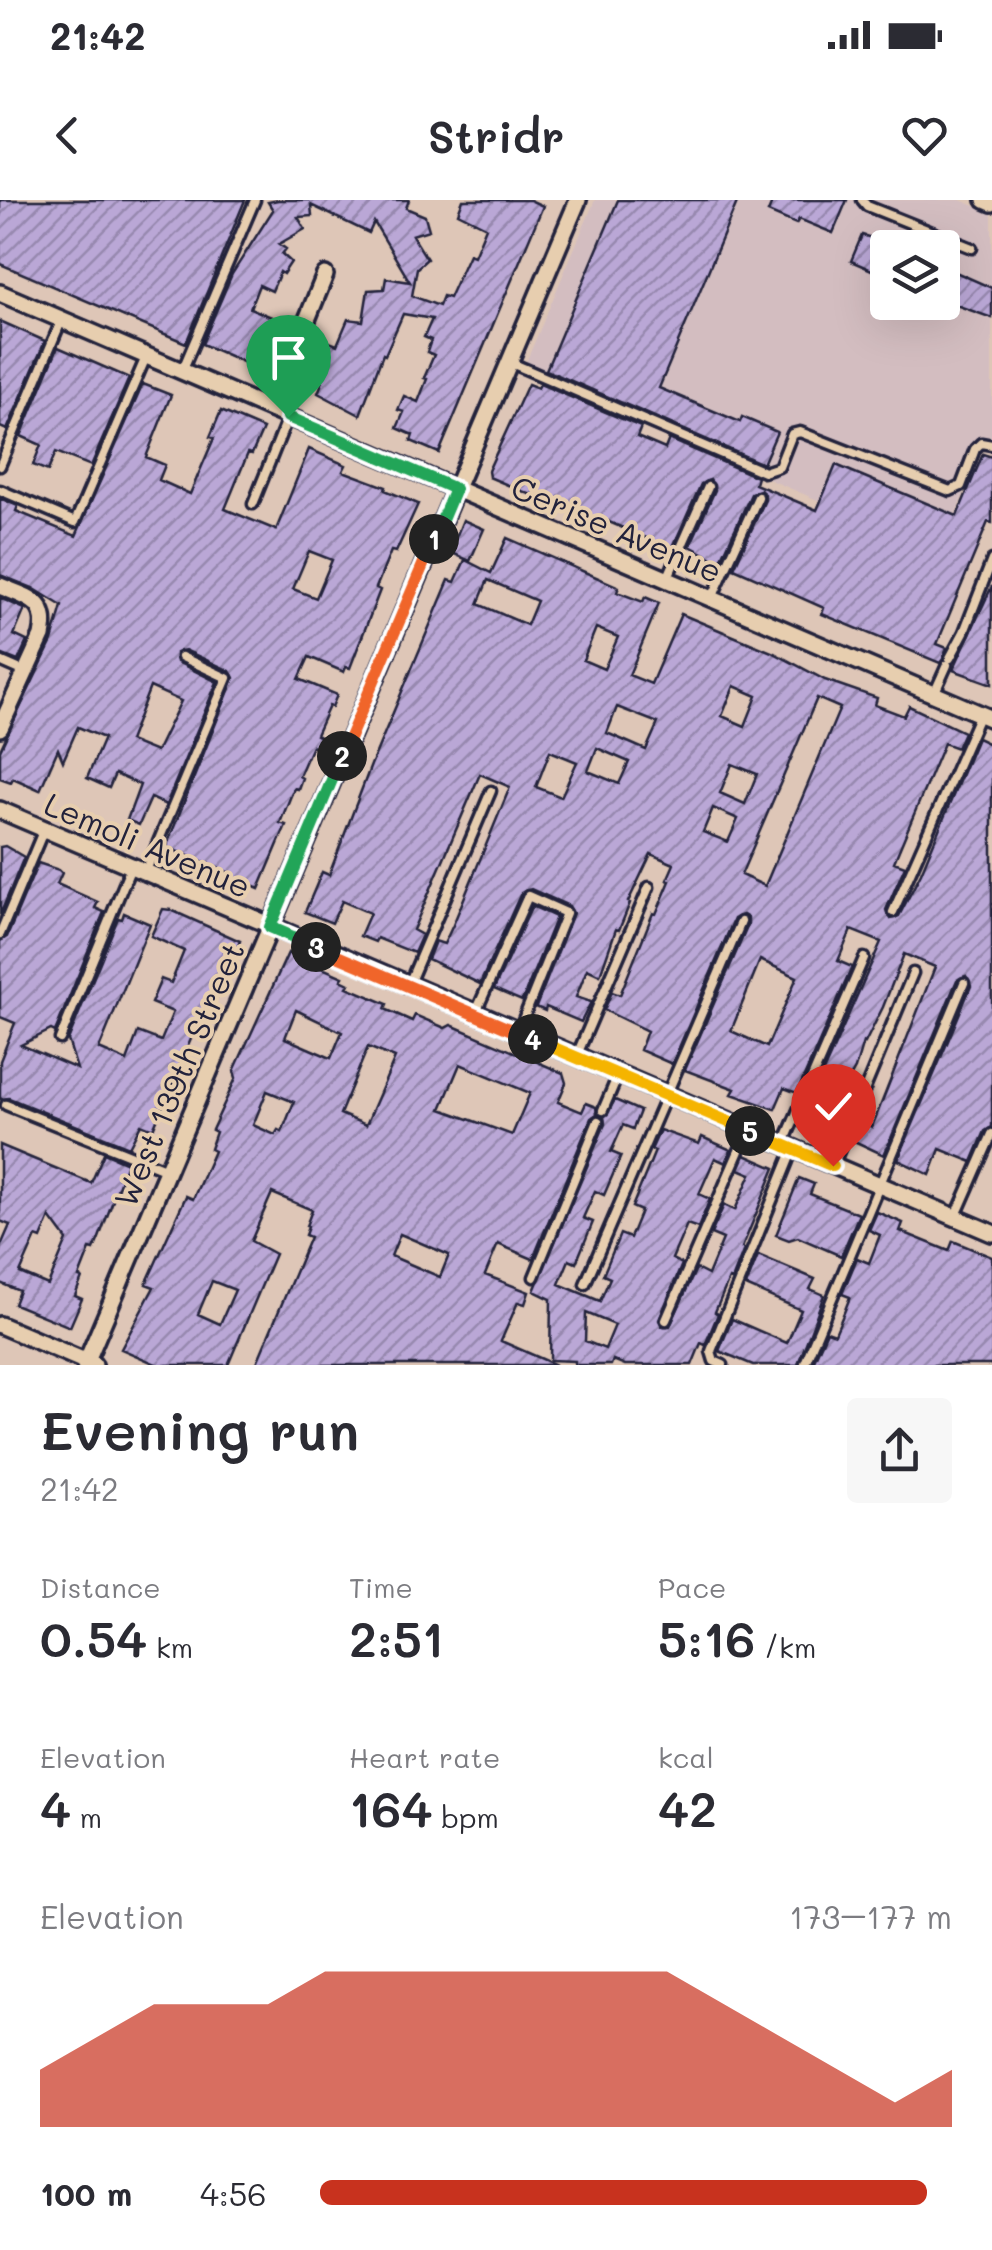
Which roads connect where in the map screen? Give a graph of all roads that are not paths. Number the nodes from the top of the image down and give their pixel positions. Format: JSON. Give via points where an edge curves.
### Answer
{"nodes":[{"id":1,"x":255,"y":200,"type":"edge"},
{"id":2,"x":578,"y":200,"type":"edge"},
{"id":3,"x":862,"y":200,"type":"edge"},
{"id":4,"x":985,"y":200,"type":"edge"},
{"id":5,"x":992,"y":203,"type":"edge"},
{"id":6,"x":972,"y":248,"type":"dead end"},
{"id":7,"x":325,"y":275,"type":"dead end"},
{"id":8,"x":0,"y":293,"type":"edge"},
{"id":9,"x":62,"y":320,"type":"junction"},
{"id":10,"x":146,"y":356,"type":"junction"},
{"id":11,"x":509,"y":362,"type":"junction"},
{"id":12,"x":182,"y":371,"type":"junction"},
{"id":13,"x":271,"y":409,"type":"junction"},
{"id":14,"x":288,"y":417,"type":"junction"},
{"id":15,"x":992,"y":445,"type":"edge"},
{"id":16,"x":0,"y":466,"type":"edge"},
{"id":17,"x":708,"y":487,"type":"dead end"},
{"id":18,"x":455,"y":489,"type":"junction"},
{"id":19,"x":0,"y":490,"type":"edge"},
{"id":20,"x":758,"y":497,"type":"dead end"},
{"id":21,"x":254,"y":504,"type":"dead end"},
{"id":22,"x":992,"y":560,"type":"edge"},
{"id":23,"x":667,"y":579,"type":"junction"},
{"id":24,"x":0,"y":586,"type":"edge"},
{"id":25,"x":712,"y":598,"type":"junction"},
{"id":26,"x":182,"y":658,"type":"dead end"},
{"id":27,"x":0,"y":662,"type":"edge"},
{"id":28,"x":25,"y":672,"type":"junction"},
{"id":29,"x":934,"y":694,"type":"junction"},
{"id":30,"x":986,"y":717,"type":"edge"},
{"id":31,"x":1,"y":725,"type":"edge"},
{"id":32,"x":491,"y":791,"type":"dead end"},
{"id":33,"x":0,"y":810,"type":"edge"},
{"id":34,"x":44,"y":830,"type":"junction"},
{"id":35,"x":138,"y":870,"type":"junction"},
{"id":36,"x":650,"y":887,"type":"dead end"},
{"id":37,"x":893,"y":912,"type":"dead end"},
{"id":38,"x":741,"y":922,"type":"dead end"},
{"id":39,"x":270,"y":927,"type":"junction"},
{"id":40,"x":0,"y":934,"type":"edge"},
{"id":41,"x":864,"y":958,"type":"dead end"},
{"id":42,"x":913,"y":973,"type":"dead end"},
{"id":43,"x":964,"y":983,"type":"dead end"},
{"id":44,"x":408,"y":986,"type":"junction"},
{"id":45,"x":476,"y":1014,"type":"junction"},
{"id":46,"x":518,"y":1032,"type":"junction"},
{"id":47,"x":60,"y":1039,"type":"dead end"},
{"id":48,"x":576,"y":1057,"type":"junction"},
{"id":49,"x":618,"y":1075,"type":"junction"},
{"id":50,"x":665,"y":1094,"type":"junction"},
{"id":51,"x":6,"y":1105,"type":"dead end"},
{"id":52,"x":603,"y":1110,"type":"dead end"},
{"id":53,"x":598,"y":1122,"type":"dead end"},
{"id":54,"x":748,"y":1130,"type":"junction"},
{"id":55,"x":992,"y":1134,"type":"edge"},
{"id":56,"x":788,"y":1147,"type":"junction"},
{"id":57,"x":833,"y":1166,"type":"junction"},
{"id":58,"x":167,"y":1170,"type":"junction"},
{"id":59,"x":878,"y":1185,"type":"junction"},
{"id":60,"x":955,"y":1218,"type":"junction"},
{"id":61,"x":992,"y":1233,"type":"edge"},
{"id":62,"x":534,"y":1277,"type":"dead end"},
{"id":63,"x":585,"y":1284,"type":"dead end"},
{"id":64,"x":666,"y":1320,"type":"dead end"},
{"id":65,"x":0,"y":1325,"type":"edge"},
{"id":66,"x":805,"y":1363,"type":"edge"},
{"id":67,"x":88,"y":1364,"type":"edge"},
{"id":68,"x":724,"y":1365,"type":"edge"}],
"edges":[{"from":1,"to":12,"type":"lane"},
{"from":2,"to":11,"type":"street","name":"West 139th Street"},
{"from":3,"to":6,"type":"lane"},
{"from":4,"to":5,"type":"street"},
{"from":7,"to":13,"type":"street"},
{"from":8,"to":9,"type":"street","name":"Cerise Avenue"},
{"from":9,"to":10,"type":"street","name":"Cerise Avenue"},
{"from":9,"to":16,"type":"lane"},
{"from":10,"to":12,"type":"street","name":"Cerise Avenue"},
{"from":10,"to":19,"type":"lane","via":[[74,522]]},
{"from":11,"to":15,"type":"lane","via":[[764,472],[778,467],[792,434],[800,432],[950,491],[960,486],[976,450]]},
{"from":11,"to":18,"type":"street","name":"West 139th Street"},
{"from":12,"to":13,"type":"street","name":"Cerise Avenue"},
{"from":13,"to":14,"type":"street","name":"Cerise Avenue"},
{"from":14,"to":18,"type":"street","name":"Cerise Avenue"},
{"from":14,"to":21,"type":"lane"},
{"from":17,"to":23,"type":"lane"},
{"from":18,"to":23,"type":"street","name":"Cerise Avenue"},
{"from":18,"to":39,"type":"street","name":"West 139th Street"},
{"from":20,"to":25,"type":"lane"},
{"from":22,"to":29,"type":"lane"},
{"from":23,"to":25,"type":"street","name":"Cerise Avenue"},
{"from":24,"to":28,"type":"street","via":[[33,600],[46,620]]},
{"from":25,"to":29,"type":"street","name":"Cerise Avenue"},
{"from":26,"to":35,"type":"lane","via":[[228,678]]},
{"from":27,"to":28,"type":"lane"},
{"from":28,"to":31,"type":"street"},
{"from":29,"to":30,"type":"street","name":"Cerise Avenue"},
{"from":30,"to":37,"type":"lane"},
{"from":32,"to":44,"type":"lane"},
{"from":33,"to":34,"type":"street","name":"Lemoli Avenue"},
{"from":34,"to":35,"type":"street","name":"Lemoli Avenue"},
{"from":34,"to":40,"type":"lane"},
{"from":35,"to":39,"type":"street","name":"Lemoli Avenue"},
{"from":35,"to":47,"type":"lane"},
{"from":36,"to":48,"type":"lane"},
{"from":38,"to":50,"type":"lane"},
{"from":39,"to":44,"type":"street","name":"Lemoli Avenue"},
{"from":39,"to":58,"type":"street","name":"West 139th Street"},
{"from":41,"to":56,"type":"lane"},
{"from":42,"to":57,"type":"lane"},
{"from":43,"to":59,"type":"lane"},
{"from":44,"to":45,"type":"street","name":"Lemoli Avenue"},
{"from":45,"to":46,"type":"street","name":"Lemoli Avenue"},
{"from":45,"to":46,"type":"lane","via":[[528,896],[566,913]]},
{"from":46,"to":48,"type":"street","name":"Lemoli Avenue"},
{"from":48,"to":49,"type":"street","name":"Lemoli Avenue"},
{"from":49,"to":50,"type":"street","name":"Lemoli Avenue"},
{"from":49,"to":52,"type":"lane"},
{"from":50,"to":54,"type":"street","name":"Lemoli Avenue"},
{"from":50,"to":63,"type":"lane"},
{"from":51,"to":58,"type":"lane"},
{"from":53,"to":62,"type":"lane"},
{"from":54,"to":56,"type":"street","name":"Lemoli Avenue"},
{"from":54,"to":64,"type":"lane"},
{"from":55,"to":60,"type":"lane"},
{"from":56,"to":57,"type":"street","name":"Lemoli Avenue"},
{"from":56,"to":68,"type":"lane","via":[[711,1352]]},
{"from":57,"to":59,"type":"street","name":"Lemoli Avenue"},
{"from":58,"to":67,"type":"street","name":"West 139th Street"},
{"from":59,"to":60,"type":"street","name":"Lemoli Avenue"},
{"from":59,"to":66,"type":"lane"},
{"from":60,"to":61,"type":"street","name":"Lemoli Avenue"},
{"from":65,"to":67,"type":"street"}]}
